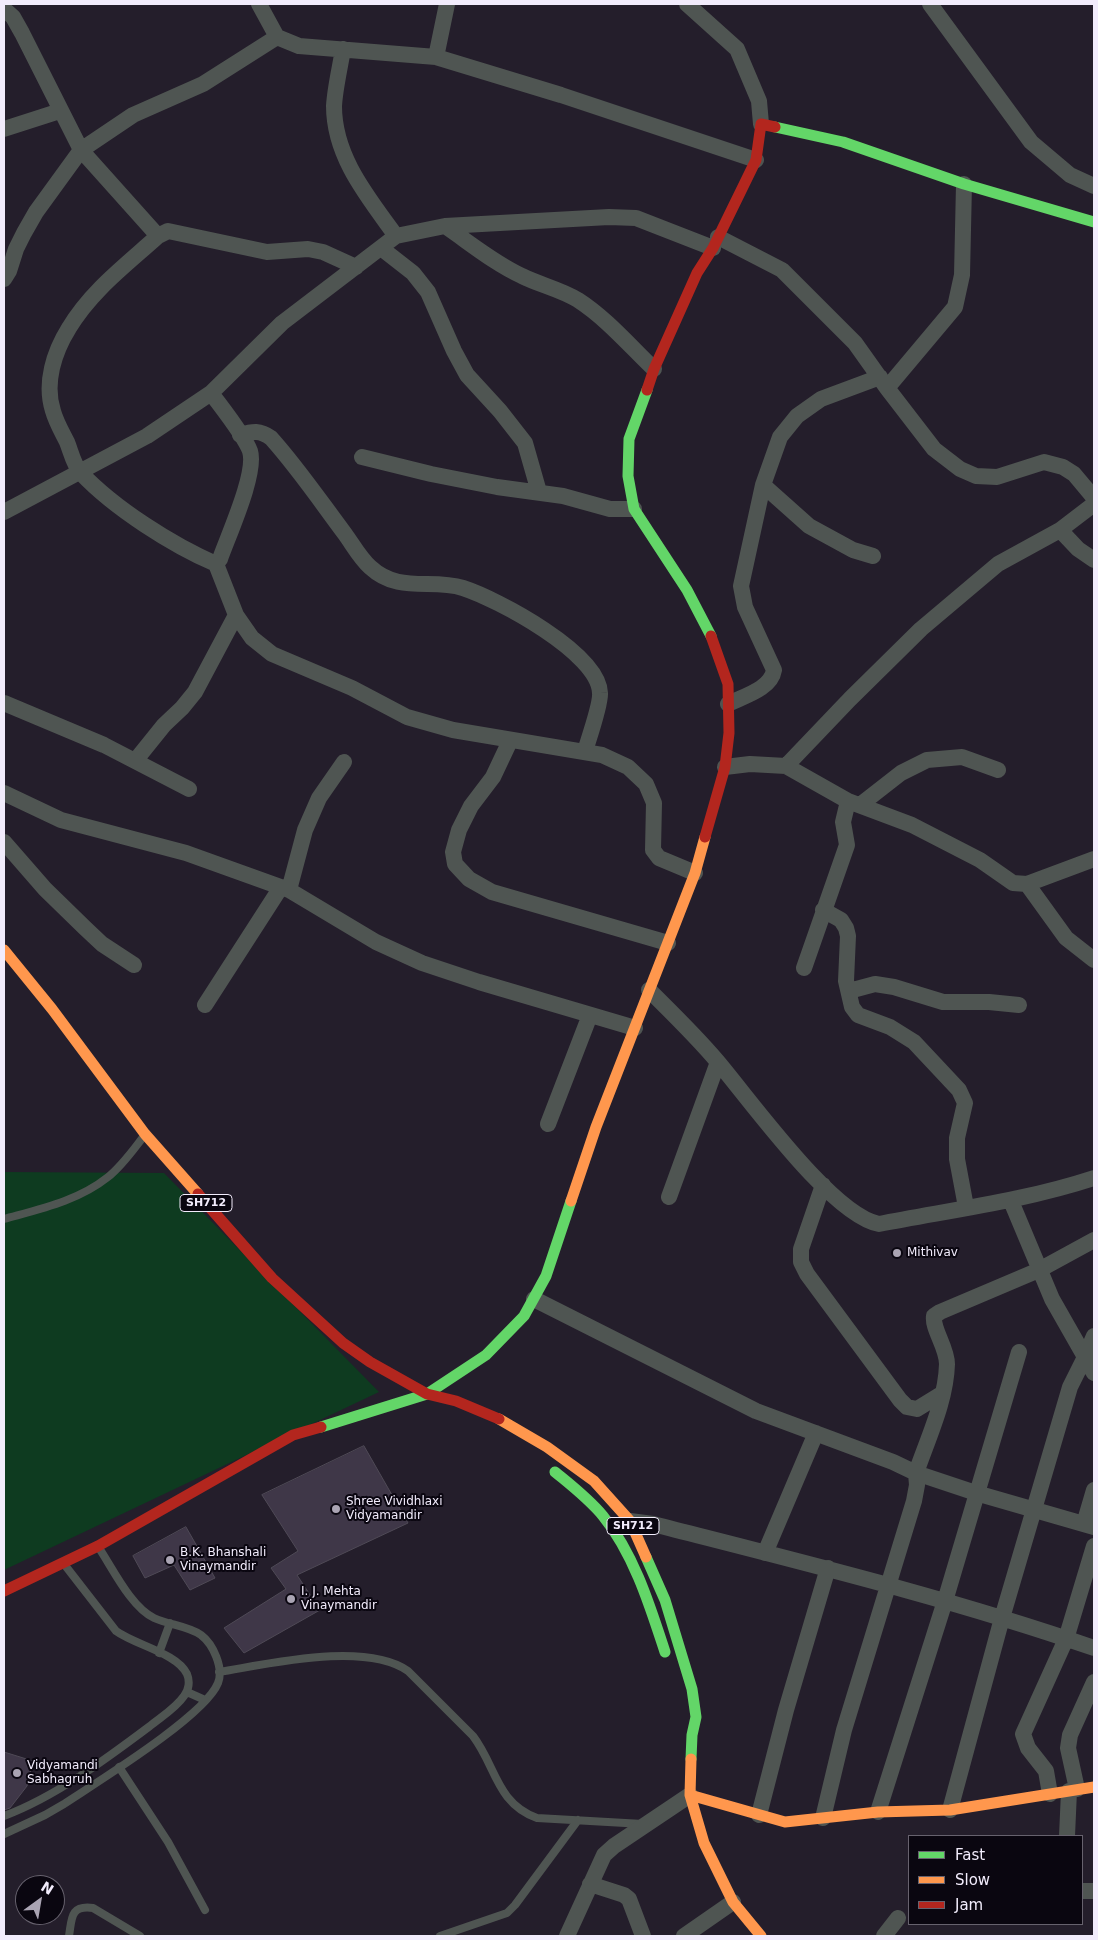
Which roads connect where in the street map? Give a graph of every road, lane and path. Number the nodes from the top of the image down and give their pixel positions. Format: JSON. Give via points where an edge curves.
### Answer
{"nodes":[{"id":1,"x":259,"y":4,"type":"edge"},
{"id":2,"x":446,"y":4,"type":"edge"},
{"id":3,"x":930,"y":4,"type":"edge"},
{"id":4,"x":694,"y":6,"type":"edge"},
{"id":5,"x":4,"y":10,"type":"edge"},
{"id":6,"x":277,"y":37,"type":"junction"},
{"id":7,"x":343,"y":49,"type":"junction"},
{"id":8,"x":436,"y":57,"type":"junction"},
{"id":9,"x":60,"y":110,"type":"junction"},
{"id":10,"x":761,"y":124,"type":"junction"},
{"id":11,"x":4,"y":129,"type":"edge"},
{"id":12,"x":81,"y":150,"type":"junction"},
{"id":13,"x":756,"y":160,"type":"junction"},
{"id":14,"x":964,"y":184,"type":"junction"},
{"id":15,"x":1094,"y":186,"type":"edge"},
{"id":16,"x":1094,"y":222,"type":"edge"},
{"id":17,"x":445,"y":226,"type":"junction"},
{"id":18,"x":158,"y":236,"type":"junction"},
{"id":19,"x":396,"y":236,"type":"junction"},
{"id":20,"x":716,"y":243,"type":"junction"},
{"id":21,"x":381,"y":248,"type":"junction"},
{"id":22,"x":356,"y":267,"type":"junction"},
{"id":23,"x":4,"y":280,"type":"edge"},
{"id":24,"x":654,"y":368,"type":"junction"},
{"id":25,"x":883,"y":383,"type":"junction"},
{"id":26,"x":211,"y":393,"type":"junction"},
{"id":27,"x":240,"y":435,"type":"junction"},
{"id":28,"x":362,"y":457,"type":"dead end"},
{"id":29,"x":80,"y":472,"type":"junction"},
{"id":30,"x":763,"y":485,"type":"junction"},
{"id":31,"x":539,"y":492,"type":"junction"},
{"id":32,"x":1094,"y":498,"type":"edge"},
{"id":33,"x":1094,"y":504,"type":"edge"},
{"id":34,"x":634,"y":509,"type":"junction"},
{"id":35,"x":4,"y":512,"type":"edge"},
{"id":36,"x":1060,"y":530,"type":"junction"},
{"id":37,"x":872,"y":556,"type":"dead end"},
{"id":38,"x":1094,"y":560,"type":"edge"},
{"id":39,"x":216,"y":564,"type":"junction"},
{"id":40,"x":236,"y":615,"type":"junction"},
{"id":41,"x":4,"y":703,"type":"edge"},
{"id":42,"x":728,"y":704,"type":"junction"},
{"id":43,"x":510,"y":740,"type":"junction"},
{"id":44,"x":585,"y":751,"type":"junction"},
{"id":45,"x":135,"y":762,"type":"junction"},
{"id":46,"x":344,"y":762,"type":"dead end"},
{"id":47,"x":786,"y":766,"type":"junction"},
{"id":48,"x":725,"y":767,"type":"junction"},
{"id":49,"x":998,"y":770,"type":"dead end"},
{"id":50,"x":189,"y":789,"type":"dead end"},
{"id":51,"x":6,"y":799,"type":"edge"},
{"id":52,"x":854,"y":803,"type":"junction"},
{"id":53,"x":4,"y":842,"type":"edge"},
{"id":54,"x":1094,"y":859,"type":"edge"},
{"id":55,"x":695,"y":873,"type":"junction"},
{"id":56,"x":1027,"y":884,"type":"junction"},
{"id":57,"x":285,"y":888,"type":"junction"},
{"id":58,"x":824,"y":910,"type":"junction"},
{"id":59,"x":668,"y":943,"type":"junction"},
{"id":60,"x":4,"y":950,"type":"edge"},
{"id":61,"x":1094,"y":960,"type":"edge"},
{"id":62,"x":134,"y":965,"type":"dead end"},
{"id":63,"x":804,"y":968,"type":"dead end"},
{"id":64,"x":649,"y":990,"type":"junction"},
{"id":65,"x":849,"y":991,"type":"junction"},
{"id":66,"x":205,"y":1005,"type":"dead end"},
{"id":67,"x":1020,"y":1005,"type":"dead end"},
{"id":68,"x":590,"y":1015,"type":"junction"},
{"id":69,"x":634,"y":1028,"type":"junction"},
{"id":70,"x":718,"y":1062,"type":"junction"},
{"id":71,"x":548,"y":1124,"type":"dead end"},
{"id":72,"x":146,"y":1134,"type":"junction"},
{"id":73,"x":1094,"y":1178,"type":"edge"},
{"id":74,"x":823,"y":1185,"type":"junction"},
{"id":75,"x":669,"y":1197,"type":"dead end"},
{"id":76,"x":1011,"y":1201,"type":"junction"},
{"id":77,"x":966,"y":1207,"type":"junction"},
{"id":78,"x":4,"y":1218,"type":"edge"},
{"id":79,"x":1094,"y":1240,"type":"edge"},
{"id":80,"x":1039,"y":1270,"type":"junction"},
{"id":81,"x":534,"y":1299,"type":"junction"},
{"id":82,"x":1094,"y":1336,"type":"edge"},
{"id":83,"x":1019,"y":1352,"type":"dead end"},
{"id":84,"x":1085,"y":1357,"type":"junction"},
{"id":85,"x":1094,"y":1373,"type":"edge"},
{"id":86,"x":943,"y":1393,"type":"junction"},
{"id":87,"x":427,"y":1394,"type":"junction"},
{"id":88,"x":456,"y":1401,"type":"junction"},
{"id":89,"x":483,"y":1426,"type":"dead end"},
{"id":90,"x":816,"y":1433,"type":"junction"},
{"id":91,"x":543,"y":1463,"type":"dead end"},
{"id":92,"x":916,"y":1473,"type":"junction"},
{"id":93,"x":1094,"y":1490,"type":"edge"},
{"id":94,"x":976,"y":1493,"type":"junction"},
{"id":95,"x":1034,"y":1510,"type":"junction"},
{"id":96,"x":630,"y":1521,"type":"junction"},
{"id":97,"x":610,"y":1526,"type":"junction"},
{"id":98,"x":1089,"y":1526,"type":"edge"},
{"id":99,"x":98,"y":1546,"type":"junction"},
{"id":100,"x":1094,"y":1546,"type":"edge"},
{"id":101,"x":765,"y":1553,"type":"junction"},
{"id":102,"x":63,"y":1562,"type":"junction"},
{"id":103,"x":828,"y":1568,"type":"junction"},
{"id":104,"x":888,"y":1584,"type":"junction"},
{"id":105,"x":4,"y":1591,"type":"edge"},
{"id":106,"x":945,"y":1602,"type":"junction"},
{"id":107,"x":1002,"y":1618,"type":"junction"},
{"id":108,"x":170,"y":1623,"type":"junction"},
{"id":109,"x":1066,"y":1639,"type":"junction"},
{"id":110,"x":1094,"y":1648,"type":"edge"},
{"id":111,"x":159,"y":1653,"type":"junction"},
{"id":112,"x":668,"y":1661,"type":"dead end"},
{"id":113,"x":219,"y":1672,"type":"junction"},
{"id":114,"x":1094,"y":1682,"type":"edge"},
{"id":115,"x":187,"y":1692,"type":"junction"},
{"id":116,"x":205,"y":1700,"type":"junction"},
{"id":117,"x":684,"y":1714,"type":"dead end"},
{"id":118,"x":692,"y":1735,"type":"junction"},
{"id":119,"x":119,"y":1767,"type":"junction"},
{"id":120,"x":1094,"y":1787,"type":"edge"},
{"id":121,"x":1073,"y":1790,"type":"junction"},
{"id":122,"x":1050,"y":1794,"type":"junction"},
{"id":123,"x":690,"y":1795,"type":"junction"},
{"id":124,"x":950,"y":1810,"type":"junction"},
{"id":125,"x":878,"y":1812,"type":"junction"},
{"id":126,"x":759,"y":1815,"type":"junction"},
{"id":127,"x":4,"y":1816,"type":"edge"},
{"id":128,"x":823,"y":1818,"type":"junction"},
{"id":129,"x":578,"y":1820,"type":"junction"},
{"id":130,"x":646,"y":1825,"type":"junction"},
{"id":131,"x":4,"y":1834,"type":"edge"},
{"id":132,"x":1067,"y":1835,"type":"edge"},
{"id":133,"x":590,"y":1884,"type":"junction"},
{"id":134,"x":734,"y":1902,"type":"junction"},
{"id":135,"x":205,"y":1910,"type":"dead end"},
{"id":136,"x":898,"y":1918,"type":"dead end"},
{"id":137,"x":69,"y":1936,"type":"edge"},
{"id":138,"x":140,"y":1936,"type":"edge"},
{"id":139,"x":440,"y":1936,"type":"edge"},
{"id":140,"x":567,"y":1936,"type":"edge"},
{"id":141,"x":643,"y":1936,"type":"edge"},
{"id":142,"x":684,"y":1936,"type":"edge"},
{"id":143,"x":761,"y":1936,"type":"edge"},
{"id":144,"x":884,"y":1936,"type":"edge"}],
"edges":[{"from":1,"to":6,"type":"street"},
{"from":2,"to":8,"type":"street"},
{"from":3,"to":15,"type":"street","via":[[1031,142],[1070,175]]},
{"from":4,"to":10,"type":"street","via":[[737,49],[759,101]]},
{"from":5,"to":9,"type":"street","via":[[22,33]]},
{"from":6,"to":7,"type":"street","via":[[299,46]]},
{"from":6,"to":12,"type":"street","via":[[204,84],[133,116]]},
{"from":7,"to":8,"type":"street"},
{"from":7,"to":19,"type":"street","via":[[334,106],[344,157]]},
{"from":8,"to":13,"type":"street"},
{"from":9,"to":11,"type":"street"},
{"from":9,"to":12,"type":"street"},
{"from":10,"to":13,"type":"street"},
{"from":10,"to":14,"type":"street","via":[[843,142]]},
{"from":12,"to":18,"type":"street"},
{"from":12,"to":23,"type":"street","via":[[36,212]]},
{"from":13,"to":20,"type":"street"},
{"from":14,"to":16,"type":"street"},
{"from":14,"to":25,"type":"street","via":[[962,275],[956,306]]},
{"from":17,"to":19,"type":"street"},
{"from":17,"to":20,"type":"street","via":[[636,218]]},
{"from":17,"to":24,"type":"street","via":[[501,265],[579,300]]},
{"from":18,"to":22,"type":"street","via":[[168,230],[267,252],[308,249],[324,252]]},
{"from":18,"to":29,"type":"street","via":[[91,296],[68,329],[52,364],[49,391],[52,411]]},
{"from":19,"to":21,"type":"street"},
{"from":20,"to":24,"type":"street","via":[[697,273]]},
{"from":20,"to":25,"type":"street","via":[[782,270],[855,342]]},
{"from":21,"to":22,"type":"street"},
{"from":21,"to":31,"type":"street","via":[[413,273],[428,292],[467,375],[524,443]]},
{"from":22,"to":26,"type":"street","via":[[282,323]]},
{"from":24,"to":34,"type":"street","via":[[629,438],[628,476]]},
{"from":25,"to":30,"type":"street","via":[[821,398],[797,416],[780,436]]},
{"from":25,"to":32,"type":"street","via":[[934,449],[960,469],[976,476],[996,477],[1044,462],[1074,474]]},
{"from":26,"to":27,"type":"street"},
{"from":26,"to":29,"type":"street","via":[[147,436]]},
{"from":27,"to":39,"type":"street","via":[[249,450],[251,470]]},
{"from":27,"to":44,"type":"street","via":[[253,431],[263,432],[271,438],[370,567],[395,582],[463,588],[523,616],[560,640],[583,660],[598,683],[600,694]]},
{"from":28,"to":31,"type":"street","via":[[478,483]]},
{"from":29,"to":35,"type":"street"},
{"from":29,"to":39,"type":"street","via":[[116,504],[149,527]]},
{"from":30,"to":37,"type":"street","via":[[809,526],[852,550]]},
{"from":30,"to":42,"type":"street","via":[[741,586],[745,607],[774,670],[773,677],[766,685]]},
{"from":31,"to":34,"type":"street","via":[[610,509]]},
{"from":33,"to":36,"type":"street"},
{"from":34,"to":42,"type":"street","via":[[687,590],[708,629],[728,684]]},
{"from":36,"to":38,"type":"street"},
{"from":36,"to":47,"type":"street","via":[[998,564],[921,630]]},
{"from":39,"to":40,"type":"street"},
{"from":40,"to":43,"type":"street","via":[[252,638],[272,654],[352,688],[407,717],[453,730]]},
{"from":40,"to":45,"type":"street","via":[[195,692]]},
{"from":41,"to":45,"type":"street"},
{"from":42,"to":48,"type":"street"},
{"from":43,"to":44,"type":"street"},
{"from":43,"to":59,"type":"street","via":[[493,777],[458,830],[453,852],[455,864],[469,879],[492,892]]},
{"from":44,"to":55,"type":"street","via":[[616,760],[646,784],[654,803],[654,850],[659,858]]},
{"from":45,"to":50,"type":"street"},
{"from":46,"to":57,"type":"street","via":[[319,798]]},
{"from":47,"to":48,"type":"street","via":[[750,764]]},
{"from":47,"to":52,"type":"street"},
{"from":48,"to":55,"type":"street"},
{"from":49,"to":52,"type":"street","via":[[962,757],[927,760]]},
{"from":51,"to":57,"type":"street","via":[[61,820],[186,853]]},
{"from":52,"to":56,"type":"street","via":[[912,825],[980,860],[1013,882]]},
{"from":52,"to":58,"type":"street","via":[[843,822],[846,845]]},
{"from":53,"to":62,"type":"street","via":[[85,928],[102,944]]},
{"from":54,"to":56,"type":"street"},
{"from":55,"to":59,"type":"street"},
{"from":56,"to":61,"type":"street","via":[[1066,938]]},
{"from":57,"to":66,"type":"street"},
{"from":57,"to":68,"type":"street","via":[[376,942],[422,963]]},
{"from":58,"to":63,"type":"street"},
{"from":58,"to":65,"type":"street","via":[[841,920],[846,928],[846,981]]},
{"from":59,"to":64,"type":"street"},
{"from":60,"to":72,"type":"street","number":"SH712"},
{"from":64,"to":69,"type":"street"},
{"from":64,"to":70,"type":"street"},
{"from":65,"to":67,"type":"street","via":[[875,984],[943,1002]]},
{"from":65,"to":77,"type":"street","via":[[852,1007],[858,1015],[914,1042],[959,1090],[965,1103],[957,1138],[957,1159]]},
{"from":68,"to":69,"type":"street"},
{"from":68,"to":71,"type":"street"},
{"from":69,"to":81,"type":"street","via":[[596,1127],[546,1276]]},
{"from":70,"to":74,"type":"street","via":[[791,1152]]},
{"from":70,"to":75,"type":"street"},
{"from":72,"to":78,"type":"lane","via":[[122,1165],[82,1194],[53,1206]]},
{"from":72,"to":87,"type":"street","number":"SH712","via":[[272,1278],[317,1321],[370,1362]]},
{"from":73,"to":76,"type":"street"},
{"from":74,"to":77,"type":"street","via":[[859,1216],[879,1224]]},
{"from":74,"to":86,"type":"street","via":[[801,1249],[801,1262],[807,1274],[907,1407],[917,1409]]},
{"from":76,"to":77,"type":"street"},
{"from":76,"to":80,"type":"street"},
{"from":79,"to":80,"type":"street"},
{"from":80,"to":84,"type":"street"},
{"from":80,"to":86,"type":"street","via":[[934,1316],[947,1362]]},
{"from":81,"to":87,"type":"street","via":[[524,1316],[486,1355]]},
{"from":81,"to":90,"type":"street","via":[[756,1411]]},
{"from":82,"to":84,"type":"street"},
{"from":83,"to":94,"type":"street"},
{"from":84,"to":85,"type":"street"},
{"from":84,"to":95,"type":"street","via":[[1070,1388]]},
{"from":86,"to":92,"type":"street"},
{"from":87,"to":88,"type":"street","number":"SH712"},
{"from":87,"to":99,"type":"street","via":[[293,1435]]},
{"from":88,"to":89,"type":"street","number":"SH712"},
{"from":88,"to":96,"type":"street","number":"SH712","via":[[494,1416],[548,1447],[594,1481]]},
{"from":90,"to":92,"type":"street"},
{"from":90,"to":101,"type":"street"},
{"from":91,"to":97,"type":"street","number":"SH712","via":[[581,1492]]},
{"from":92,"to":94,"type":"street"},
{"from":92,"to":104,"type":"street","via":[[914,1500]]},
{"from":93,"to":98,"type":"street"},
{"from":94,"to":95,"type":"street"},
{"from":94,"to":106,"type":"street"},
{"from":95,"to":98,"type":"street"},
{"from":95,"to":107,"type":"street"},
{"from":96,"to":97,"type":"street"},
{"from":96,"to":101,"type":"street"},
{"from":96,"to":118,"type":"street","number":"SH712","via":[[665,1600],[683,1656],[696,1717]]},
{"from":97,"to":112,"type":"street","number":"SH712","via":[[630,1563]]},
{"from":99,"to":102,"type":"street"},
{"from":99,"to":108,"type":"lane","via":[[138,1607],[156,1619]]},
{"from":100,"to":109,"type":"street"},
{"from":101,"to":103,"type":"street"},
{"from":102,"to":105,"type":"street"},
{"from":102,"to":111,"type":"lane","via":[[116,1631]]},
{"from":103,"to":104,"type":"street"},
{"from":103,"to":126,"type":"street"},
{"from":104,"to":106,"type":"street"},
{"from":104,"to":128,"type":"street","via":[[844,1730]]},
{"from":106,"to":107,"type":"street"},
{"from":106,"to":125,"type":"street"},
{"from":107,"to":109,"type":"street"},
{"from":107,"to":124,"type":"street"},
{"from":108,"to":111,"type":"lane"},
{"from":108,"to":113,"type":"lane","via":[[205,1639],[215,1654]]},
{"from":109,"to":110,"type":"street"},
{"from":109,"to":122,"type":"street","via":[[1023,1734],[1028,1748],[1046,1772]]},
{"from":111,"to":115,"type":"lane","via":[[184,1668],[189,1684]]},
{"from":113,"to":116,"type":"lane","via":[[216,1685]]},
{"from":113,"to":129,"type":"lane","via":[[336,1656],[399,1665],[473,1736],[481,1746],[495,1779],[516,1807],[537,1818]]},
{"from":114,"to":121,"type":"street","via":[[1070,1735],[1068,1748]]},
{"from":115,"to":116,"type":"lane"},
{"from":115,"to":127,"type":"lane","via":[[176,1706],[125,1745],[57,1789]]},
{"from":116,"to":119,"type":"lane","via":[[188,1718]]},
{"from":117,"to":118,"type":"street","number":"SH712"},
{"from":118,"to":123,"type":"street","number":"SH712"},
{"from":119,"to":131,"type":"lane","via":[[58,1808]]},
{"from":119,"to":135,"type":"lane","via":[[168,1842]]},
{"from":120,"to":121,"type":"street"},
{"from":121,"to":122,"type":"street"},
{"from":121,"to":132,"type":"street"},
{"from":122,"to":124,"type":"street"},
{"from":123,"to":126,"type":"street"},
{"from":123,"to":130,"type":"street"},
{"from":123,"to":134,"type":"street","number":"SH712","via":[[704,1843]]},
{"from":124,"to":125,"type":"street"},
{"from":125,"to":128,"type":"street"},
{"from":126,"to":128,"type":"street","via":[[785,1822]]},
{"from":129,"to":130,"type":"lane"},
{"from":129,"to":139,"type":"lane","via":[[507,1913]]},
{"from":130,"to":133,"type":"street","via":[[604,1855]]},
{"from":133,"to":140,"type":"street"},
{"from":133,"to":141,"type":"street","via":[[629,1899]]},
{"from":134,"to":142,"type":"street"},
{"from":134,"to":143,"type":"street","number":"SH712"},
{"from":136,"to":144,"type":"street"},
{"from":137,"to":138,"type":"lane","via":[[72,1915],[85,1907],[93,1908]]}]}
